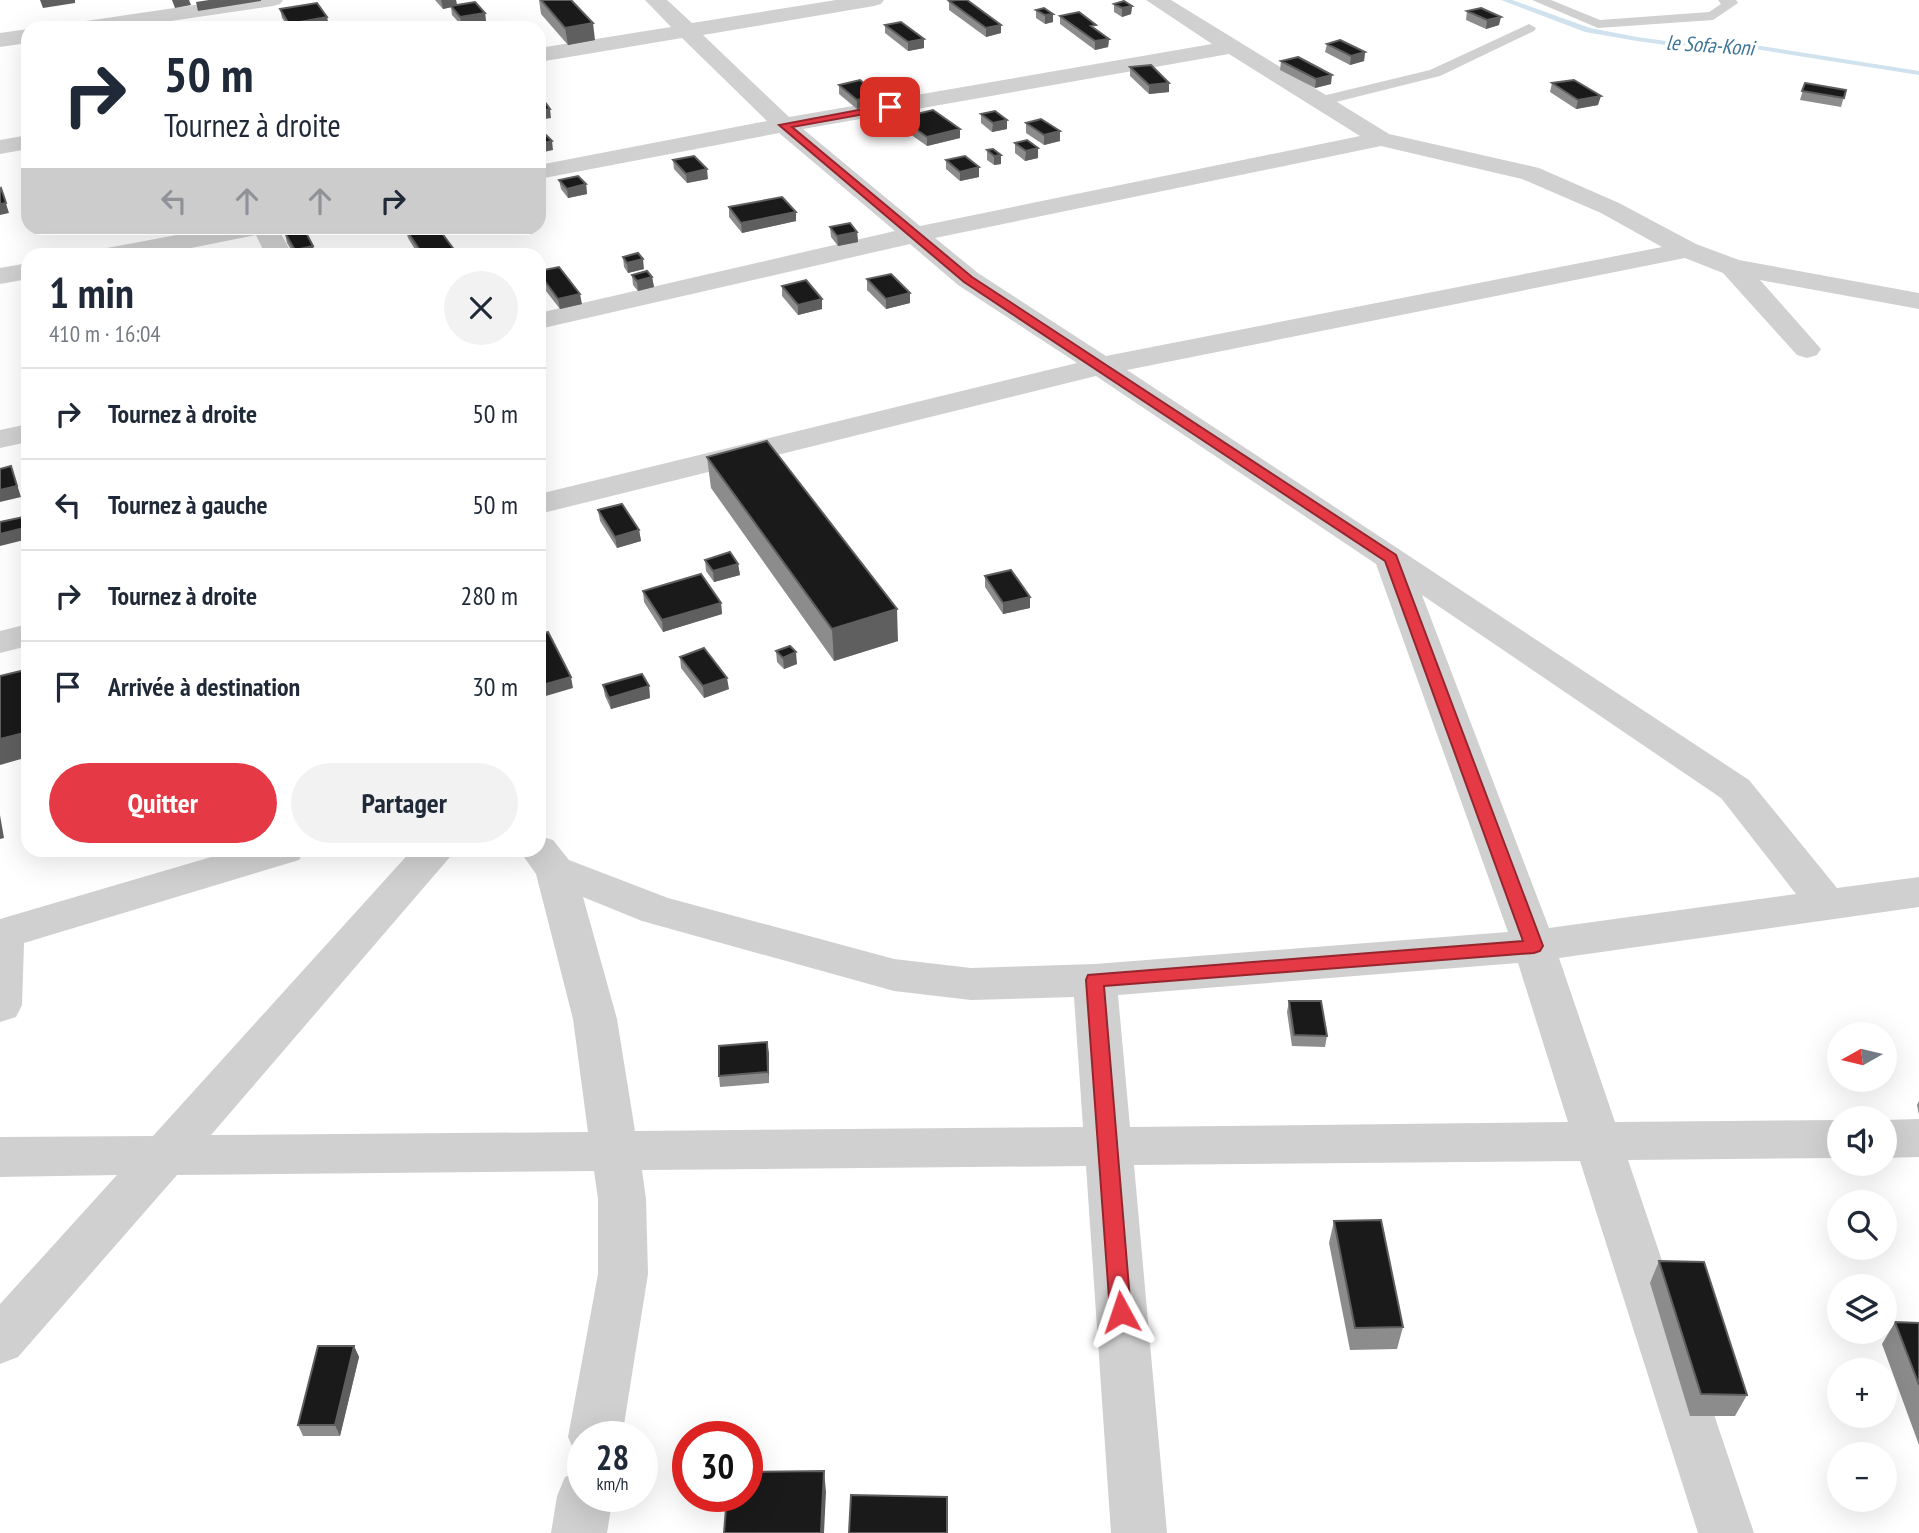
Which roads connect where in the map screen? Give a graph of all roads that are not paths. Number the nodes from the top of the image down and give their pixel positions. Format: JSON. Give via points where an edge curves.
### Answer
{"nodes":[{"id":1,"x":273,"y":0,"type":"edge"},
{"id":2,"x":655,"y":0,"type":"edge"},
{"id":3,"x":874,"y":0,"type":"edge"},
{"id":4,"x":1156,"y":0,"type":"edge"},
{"id":5,"x":1539,"y":0,"type":"edge"},
{"id":6,"x":1725,"y":0,"type":"edge"},
{"id":7,"x":166,"y":14,"type":"edge"},
{"id":8,"x":122,"y":21,"type":"edge"},
{"id":9,"x":1529,"y":28,"type":"dead end"},
{"id":10,"x":685,"y":30,"type":"junction"},
{"id":11,"x":21,"y":37,"type":"edge"},
{"id":12,"x":0,"y":40,"type":"edge"},
{"id":13,"x":1233,"y":47,"type":"junction"},
{"id":14,"x":546,"y":54,"type":"edge"},
{"id":15,"x":1320,"y":101,"type":"junction"},
{"id":16,"x":784,"y":125,"type":"junction"},
{"id":17,"x":1381,"y":139,"type":"junction"},
{"id":18,"x":21,"y":143,"type":"edge"},
{"id":19,"x":0,"y":147,"type":"edge"},
{"id":20,"x":546,"y":171,"type":"edge"},
{"id":21,"x":216,"y":235,"type":"edge"},
{"id":22,"x":913,"y":235,"type":"junction"},
{"id":23,"x":148,"y":248,"type":"edge"},
{"id":24,"x":1687,"y":250,"type":"junction"},
{"id":25,"x":1733,"y":267,"type":"junction"},
{"id":26,"x":21,"y":272,"type":"edge"},
{"id":27,"x":0,"y":276,"type":"edge"},
{"id":28,"x":1919,"y":300,"type":"edge"},
{"id":29,"x":546,"y":319,"type":"edge"},
{"id":30,"x":1807,"y":349,"type":"dead end"},
{"id":31,"x":1102,"y":366,"type":"junction"},
{"id":32,"x":21,"y":434,"type":"edge"},
{"id":33,"x":0,"y":439,"type":"edge"},
{"id":34,"x":546,"y":502,"type":"edge"},
{"id":35,"x":1391,"y":558,"type":"junction"},
{"id":36,"x":21,"y":637,"type":"edge"},
{"id":37,"x":0,"y":642,"type":"edge"},
{"id":38,"x":261,"y":857,"type":"edge"},
{"id":39,"x":430,"y":857,"type":"edge"},
{"id":40,"x":547,"y":860,"type":"edge"},
{"id":41,"x":1916,"y":898,"type":"edge"},
{"id":42,"x":1827,"y":905,"type":"junction"},
{"id":43,"x":1,"y":934,"type":"edge"},
{"id":44,"x":1534,"y":946,"type":"junction"},
{"id":45,"x":1095,"y":980,"type":"junction"},
{"id":46,"x":0,"y":1005,"type":"edge"},
{"id":47,"x":1919,"y":1138,"type":"edge"},
{"id":48,"x":1827,"y":1139,"type":"edge"},
{"id":49,"x":1897,"y":1139,"type":"edge"},
{"id":50,"x":1598,"y":1142,"type":"junction"},
{"id":51,"x":1107,"y":1146,"type":"junction"},
{"id":52,"x":615,"y":1151,"type":"junction"},
{"id":53,"x":165,"y":1156,"type":"junction"},
{"id":54,"x":0,"y":1157,"type":"edge"},
{"id":55,"x":0,"y":1341,"type":"edge"},
{"id":56,"x":599,"y":1421,"type":"edge"},
{"id":57,"x":583,"y":1512,"type":"edge"},
{"id":58,"x":579,"y":1533,"type":"edge"},
{"id":59,"x":1139,"y":1533,"type":"edge"},
{"id":60,"x":1726,"y":1533,"type":"edge"}],
"edges":[{"from":1,"to":7,"type":"street"},
{"from":2,"to":10,"type":"street"},
{"from":3,"to":10,"type":"street"},
{"from":4,"to":13,"type":"street"},
{"from":5,"to":6,"type":"lane","via":[[1598,24],[1713,16],[1731,3]]},
{"from":7,"to":8,"type":"street"},
{"from":9,"to":15,"type":"lane","via":[[1435,73]]},
{"from":10,"to":14,"type":"street"},
{"from":10,"to":16,"type":"street"},
{"from":11,"to":12,"type":"street"},
{"from":13,"to":15,"type":"street"},
{"from":13,"to":16,"type":"street"},
{"from":15,"to":17,"type":"street"},
{"from":16,"to":20,"type":"street"},
{"from":16,"to":22,"type":"street"},
{"from":17,"to":22,"type":"street"},
{"from":17,"to":24,"type":"street","via":[[1530,173],[1610,208]]},
{"from":18,"to":19,"type":"street"},
{"from":21,"to":23,"type":"street"},
{"from":22,"to":29,"type":"street"},
{"from":22,"to":31,"type":"street","via":[[968,279]]},
{"from":24,"to":25,"type":"street"},
{"from":24,"to":31,"type":"street"},
{"from":25,"to":28,"type":"street"},
{"from":25,"to":30,"type":"street"},
{"from":26,"to":27,"type":"street"},
{"from":31,"to":34,"type":"street"},
{"from":31,"to":35,"type":"street"},
{"from":32,"to":33,"type":"street"},
{"from":35,"to":42,"type":"street","via":[[1735,789]]},
{"from":35,"to":44,"type":"street"},
{"from":36,"to":37,"type":"street"},
{"from":38,"to":43,"type":"street"},
{"from":39,"to":53,"type":"street"},
{"from":40,"to":45,"type":"street","via":[[657,911],[894,975],[971,984]]},
{"from":40,"to":52,"type":"street","via":[[596,1019]]},
{"from":41,"to":42,"type":"street"},
{"from":42,"to":44,"type":"street"},
{"from":43,"to":46,"type":"street"},
{"from":44,"to":45,"type":"street"},
{"from":44,"to":50,"type":"street"},
{"from":45,"to":51,"type":"street"},
{"from":47,"to":49,"type":"street"},
{"from":48,"to":50,"type":"street"},
{"from":50,"to":51,"type":"street"},
{"from":50,"to":60,"type":"street"},
{"from":51,"to":52,"type":"street"},
{"from":51,"to":59,"type":"street"},
{"from":52,"to":53,"type":"street"},
{"from":52,"to":56,"type":"street","via":[[622,1199],[623,1274]]},
{"from":53,"to":54,"type":"street"},
{"from":53,"to":55,"type":"street"},
{"from":57,"to":58,"type":"street"}]}
